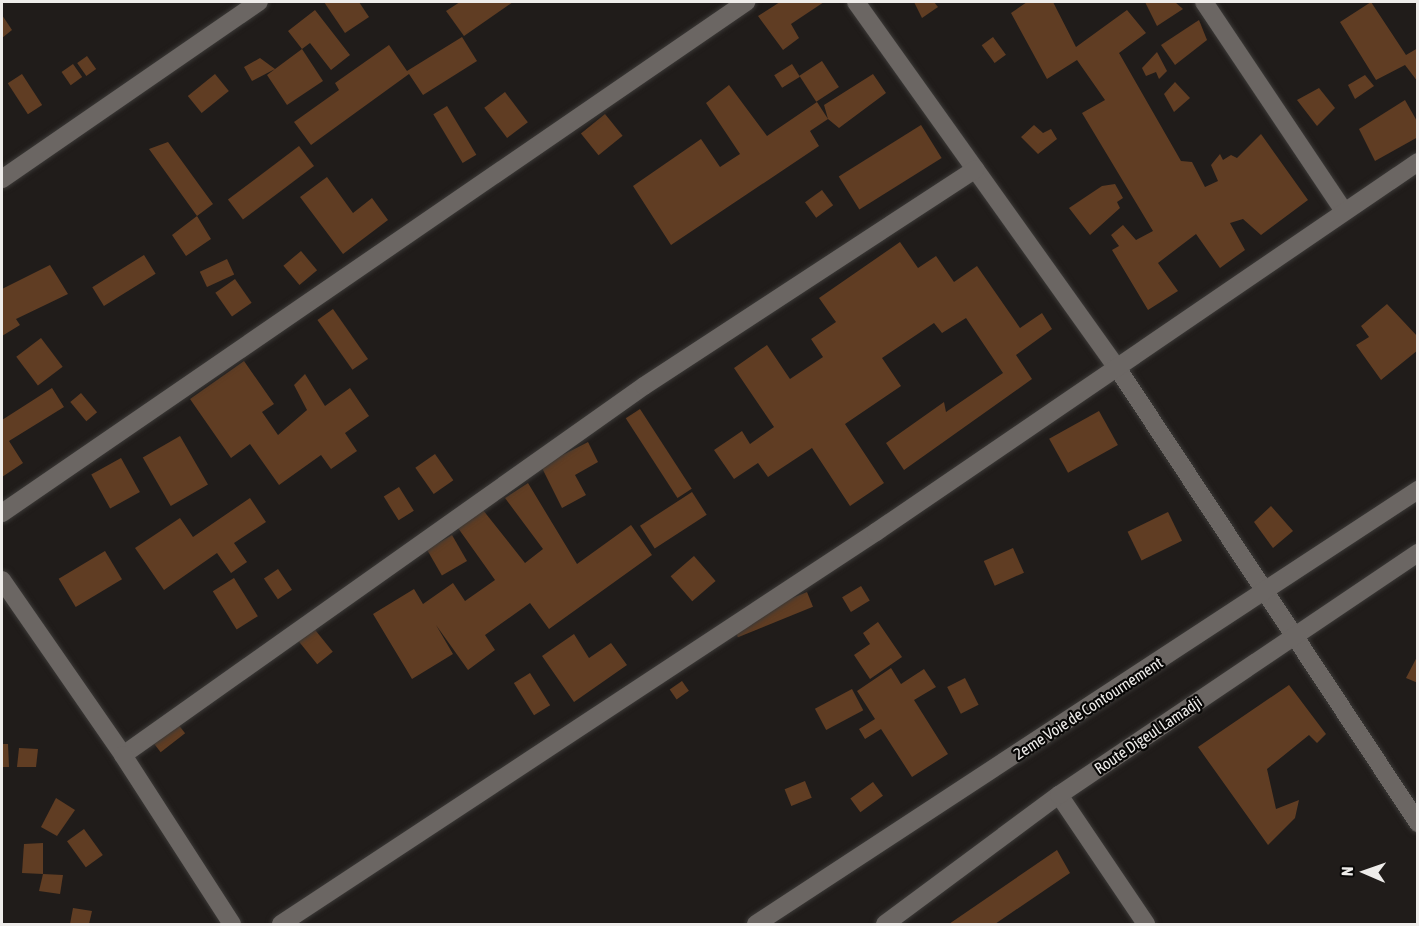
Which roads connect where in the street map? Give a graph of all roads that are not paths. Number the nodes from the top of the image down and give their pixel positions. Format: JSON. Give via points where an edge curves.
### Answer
{"nodes":[{"id":1,"x":259,"y":2,"type":"edge"},
{"id":2,"x":746,"y":2,"type":"edge"},
{"id":3,"x":856,"y":2,"type":"edge"},
{"id":4,"x":1204,"y":2,"type":"edge"},
{"id":5,"x":1418,"y":162,"type":"edge"},
{"id":6,"x":975,"y":169,"type":"junction"},
{"id":7,"x":2,"y":179,"type":"edge"},
{"id":8,"x":1344,"y":212,"type":"junction"},
{"id":9,"x":1116,"y":366,"type":"junction"},
{"id":10,"x":1418,"y":490,"type":"edge"},
{"id":11,"x":2,"y":513,"type":"edge"},
{"id":12,"x":1418,"y":553,"type":"edge"},
{"id":13,"x":2,"y":579,"type":"edge"},
{"id":14,"x":1268,"y":590,"type":"junction"},
{"id":15,"x":1297,"y":634,"type":"junction"},
{"id":16,"x":123,"y":756,"type":"junction"},
{"id":17,"x":1059,"y":795,"type":"junction"},
{"id":18,"x":1418,"y":823,"type":"edge"},
{"id":19,"x":232,"y":924,"type":"edge"},
{"id":20,"x":281,"y":924,"type":"edge"},
{"id":21,"x":756,"y":924,"type":"edge"},
{"id":22,"x":885,"y":924,"type":"edge"},
{"id":23,"x":1146,"y":924,"type":"edge"}],
"edges":[{"from":1,"to":7,"type":"street"},
{"from":2,"to":11,"type":"street"},
{"from":3,"to":6,"type":"street"},
{"from":4,"to":8,"type":"street"},
{"from":5,"to":8,"type":"street"},
{"from":6,"to":9,"type":"street"},
{"from":6,"to":16,"type":"street","via":[[644,386]]},
{"from":8,"to":9,"type":"street"},
{"from":9,"to":14,"type":"street"},
{"from":9,"to":20,"type":"street","via":[[876,532]]},
{"from":10,"to":14,"type":"street","name":"2eme Voie de Contournement"},
{"from":12,"to":15,"type":"street","name":"Route Digeul Lamadji"},
{"from":13,"to":16,"type":"street"},
{"from":14,"to":15,"type":"street"},
{"from":14,"to":21,"type":"street","name":"2eme Voie de Contournement"},
{"from":15,"to":17,"type":"street","name":"Route Digeul Lamadji"},
{"from":15,"to":18,"type":"street"},
{"from":16,"to":19,"type":"street"},
{"from":17,"to":22,"type":"street","name":"Route Digeul Lamadji"},
{"from":17,"to":23,"type":"street"}]}
